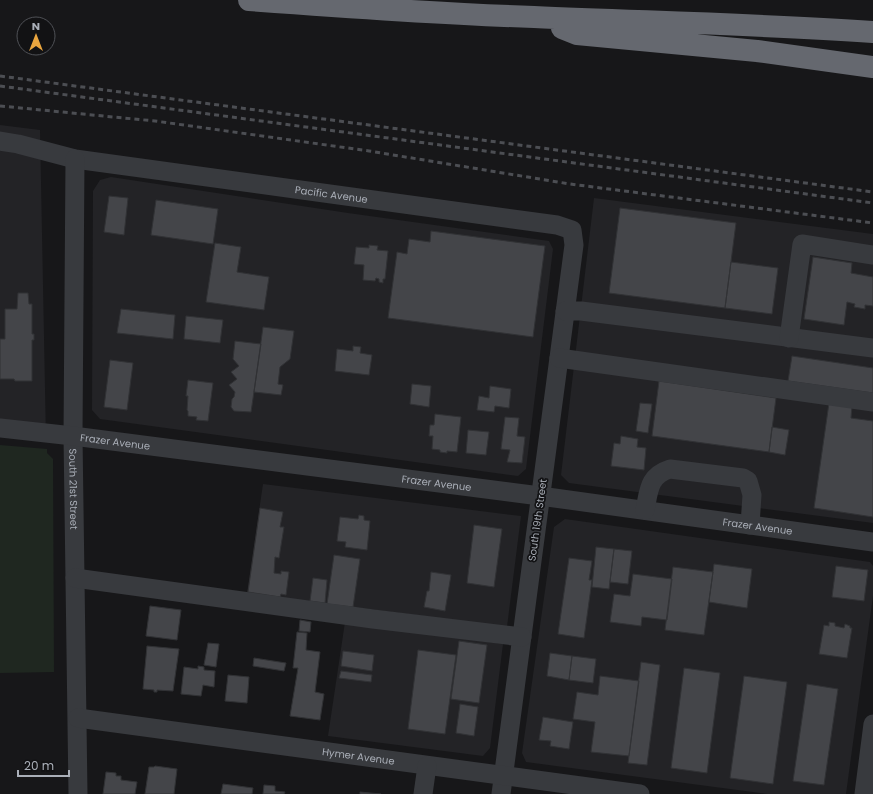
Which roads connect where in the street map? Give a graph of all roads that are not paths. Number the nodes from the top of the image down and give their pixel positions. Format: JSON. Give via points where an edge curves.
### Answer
{"nodes":[{"id":1,"x":249,"y":0,"type":"edge"},
{"id":2,"x":532,"y":17,"type":"junction"},
{"id":3,"x":873,"y":32,"type":"edge"},
{"id":4,"x":873,"y":66,"type":"edge"},
{"id":5,"x":0,"y":141,"type":"edge"},
{"id":6,"x":75,"y":159,"type":"junction"},
{"id":7,"x":574,"y":245,"type":"joint"},
{"id":8,"x":873,"y":255,"type":"edge"},
{"id":9,"x":565,"y":311,"type":"junction"},
{"id":10,"x":789,"y":338,"type":"junction"},
{"id":11,"x":873,"y":348,"type":"edge"},
{"id":12,"x":559,"y":358,"type":"junction"},
{"id":13,"x":873,"y":402,"type":"edge"},
{"id":14,"x":0,"y":428,"type":"edge"},
{"id":15,"x":73,"y":436,"type":"junction"},
{"id":16,"x":540,"y":496,"type":"junction"},
{"id":17,"x":645,"y":510,"type":"junction"},
{"id":18,"x":750,"y":525,"type":"junction"},
{"id":19,"x":873,"y":542,"type":"edge"},
{"id":20,"x":74,"y":578,"type":"junction"},
{"id":21,"x":522,"y":637,"type":"junction"},
{"id":22,"x":78,"y":718,"type":"junction"},
{"id":23,"x":873,"y":724,"type":"edge"},
{"id":24,"x":427,"y":766,"type":"junction"},
{"id":25,"x":503,"y":775,"type":"junction"},
{"id":26,"x":78,"y":794,"type":"edge"},
{"id":27,"x":423,"y":794,"type":"edge"},
{"id":28,"x":501,"y":794,"type":"edge"},
{"id":29,"x":640,"y":794,"type":"edge"},
{"id":30,"x":864,"y":794,"type":"edge"}],
"edges":[{"from":1,"to":2,"type":"highway","via":[[392,11]]},
{"from":2,"to":3,"type":"highway","via":[[769,25]]},
{"from":2,"to":4,"type":"highway","via":[[577,34],[757,51]]},
{"from":5,"to":6,"type":"street"},
{"from":6,"to":7,"type":"street","name":"Pacific Avenue","via":[[557,224],[572,230]]},
{"from":6,"to":15,"type":"street","name":"South 21st Street"},
{"from":7,"to":9,"type":"street","name":"South 19th Street"},
{"from":8,"to":10,"type":"street","via":[[802,244]]},
{"from":9,"to":10,"type":"street"},
{"from":9,"to":12,"type":"street","name":"South 19th Street"},
{"from":10,"to":11,"type":"street"},
{"from":12,"to":13,"type":"street"},
{"from":12,"to":16,"type":"street","name":"South 19th Street"},
{"from":14,"to":15,"type":"street","name":"Frazer Avenue"},
{"from":15,"to":16,"type":"street","name":"Frazer Avenue"},
{"from":15,"to":20,"type":"street","name":"South 21st Street"},
{"from":16,"to":17,"type":"street","name":"Frazer Avenue"},
{"from":16,"to":21,"type":"street","name":"South 19th Street"},
{"from":17,"to":18,"type":"street","name":"Frazer Avenue"},
{"from":17,"to":18,"type":"street","via":[[652,481],[657,475],[670,469],[743,478],[748,481],[752,496]]},
{"from":18,"to":19,"type":"street","name":"Frazer Avenue"},
{"from":20,"to":21,"type":"street"},
{"from":20,"to":22,"type":"street","name":"South 21st Street"},
{"from":21,"to":25,"type":"street","name":"South 19th Street"},
{"from":22,"to":24,"type":"street","name":"Hymer Avenue"},
{"from":22,"to":26,"type":"street","name":"South 21st Street"},
{"from":23,"to":30,"type":"street"},
{"from":24,"to":25,"type":"street","name":"Hymer Avenue"},
{"from":24,"to":27,"type":"street"},
{"from":25,"to":28,"type":"street","name":"South 19th Street"},
{"from":25,"to":29,"type":"street","name":"Hymer Avenue"}]}
